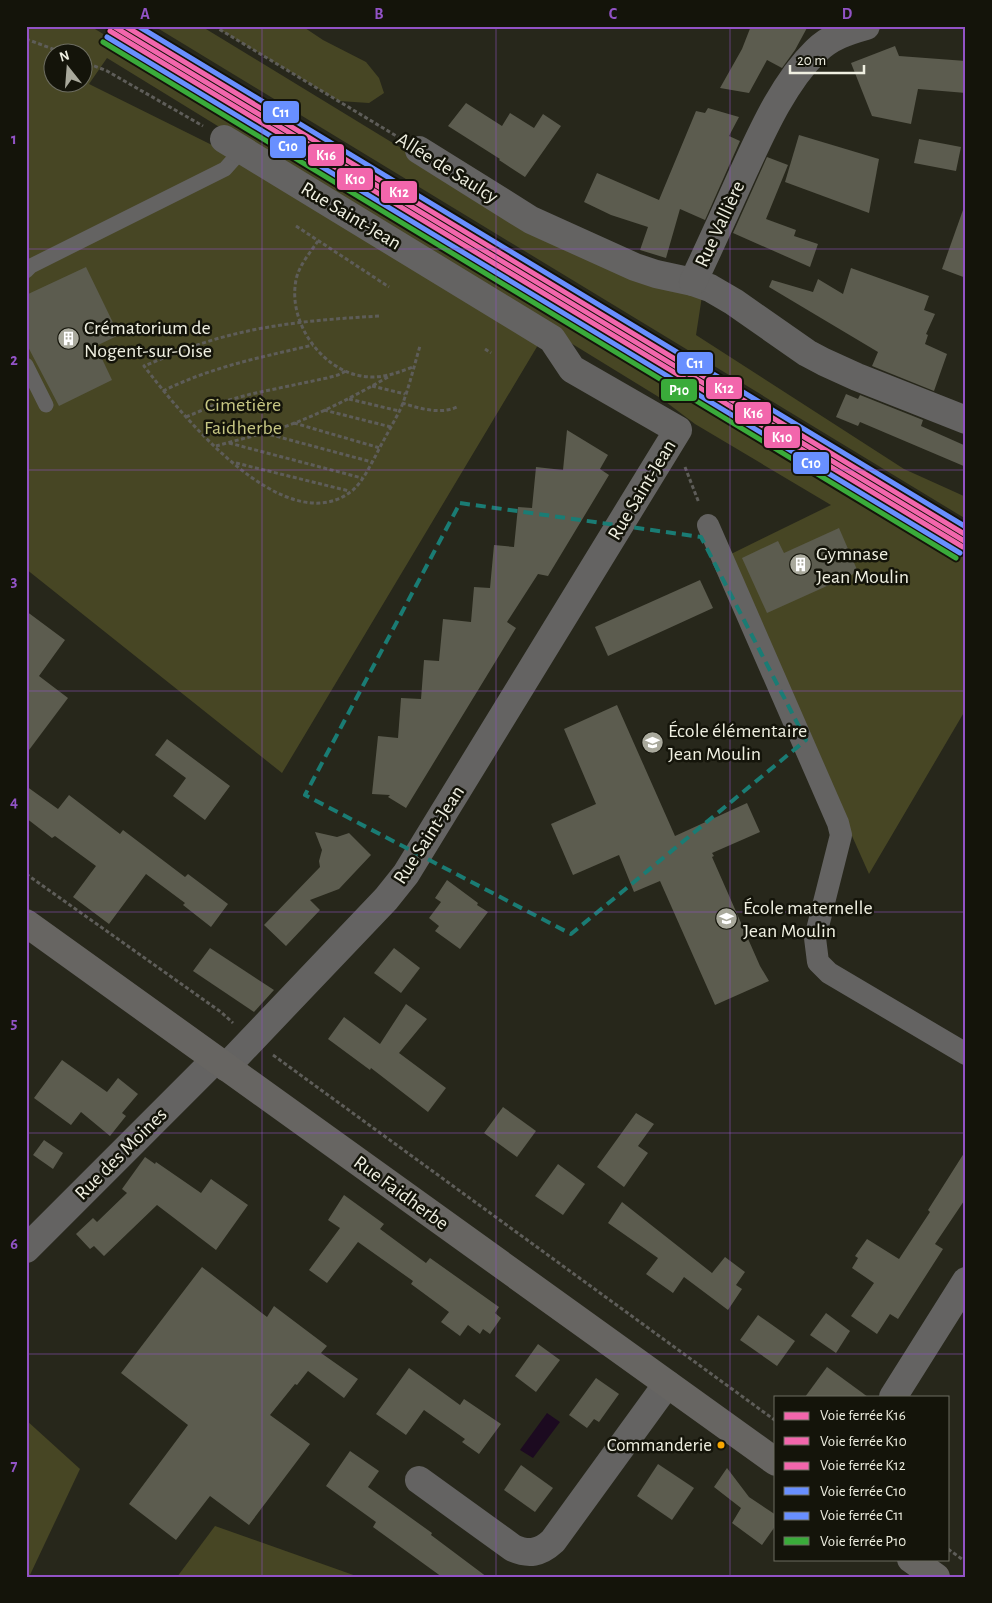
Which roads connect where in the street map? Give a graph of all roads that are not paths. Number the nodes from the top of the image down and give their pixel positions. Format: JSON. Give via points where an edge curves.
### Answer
{"nodes":[{"id":1,"x":863,"y":27,"type":"edge"},
{"id":2,"x":233,"y":144,"type":"joint"},
{"id":3,"x":419,"y":150,"type":"road end"},
{"id":4,"x":26,"y":271,"type":"edge"},
{"id":5,"x":693,"y":282,"type":"junction"},
{"id":6,"x":26,"y":365,"type":"edge"},
{"id":7,"x":46,"y":405,"type":"dead end"},
{"id":8,"x":966,"y":420,"type":"edge"},
{"id":9,"x":708,"y":525,"type":"road end"},
{"id":10,"x":26,"y":924,"type":"edge"},
{"id":11,"x":966,"y":1054,"type":"edge"},
{"id":12,"x":221,"y":1063,"type":"junction"},
{"id":13,"x":26,"y":1249,"type":"edge"},
{"id":14,"x":966,"y":1281,"type":"edge"},
{"id":15,"x":667,"y":1384,"type":"junction"},
{"id":16,"x":894,"y":1396,"type":"edge"},
{"id":17,"x":774,"y":1461,"type":"edge"},
{"id":18,"x":419,"y":1480,"type":"dead end"},
{"id":19,"x":913,"y":1560,"type":"edge"},
{"id":20,"x":936,"y":1577,"type":"edge"}],
"edges":[{"from":1,"to":5,"type":"street","name":"Rue Vallière","via":[[835,37],[816,50],[790,84],[755,147]]},
{"from":2,"to":4,"type":"lane","via":[[225,169]]},
{"from":2,"to":12,"type":"street","name":"Rue Saint-Jean","via":[[552,339],[572,369],[678,430],[406,874],[252,1039]]},
{"from":3,"to":5,"type":"street","name":"Allée de Saulcy","via":[[538,224],[635,267]]},
{"from":5,"to":8,"type":"street","name":"Rue Vallière","via":[[721,294],[824,362]]},
{"from":6,"to":7,"type":"lane"},
{"from":9,"to":11,"type":"street","via":[[838,823],[841,835],[815,938],[818,962],[829,973]]},
{"from":10,"to":12,"type":"main road","name":"Rue Faidherbe"},
{"from":12,"to":13,"type":"street","name":"Rue des Moines"},
{"from":12,"to":15,"type":"main road","name":"Rue Faidherbe"},
{"from":14,"to":16,"type":"street"},
{"from":15,"to":17,"type":"main road","name":"Rue Faidherbe"},
{"from":15,"to":18,"type":"street","via":[[553,1541],[538,1552],[522,1552],[513,1548]]},
{"from":19,"to":20,"type":"main road"}]}
